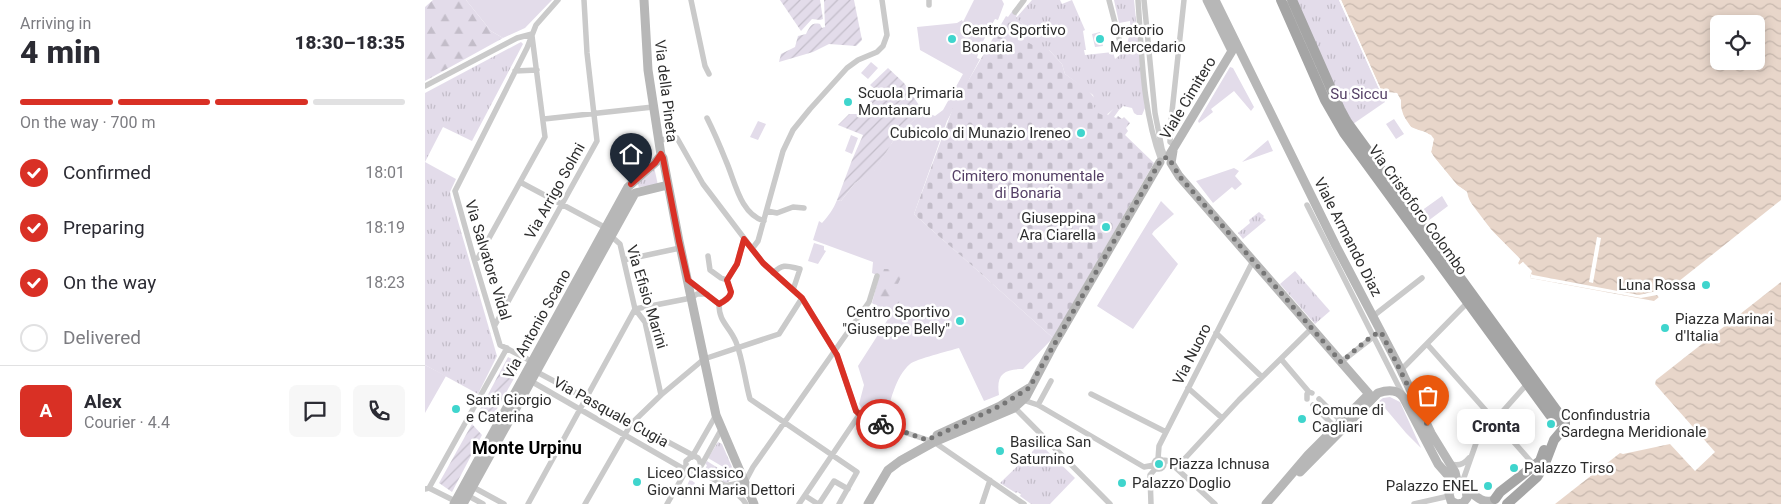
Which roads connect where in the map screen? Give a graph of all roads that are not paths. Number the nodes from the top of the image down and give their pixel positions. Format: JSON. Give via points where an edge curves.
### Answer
{"nodes":[{"id":1,"x":558,"y":0,"type":"edge"},
{"id":2,"x":584,"y":0,"type":"edge"},
{"id":3,"x":644,"y":0,"type":"edge"},
{"id":4,"x":691,"y":0,"type":"edge"},
{"id":5,"x":882,"y":0,"type":"edge"},
{"id":6,"x":1024,"y":0,"type":"edge"},
{"id":7,"x":1109,"y":0,"type":"edge"},
{"id":8,"x":1138,"y":0,"type":"edge"},
{"id":9,"x":1144,"y":0,"type":"edge"},
{"id":10,"x":1184,"y":0,"type":"edge"},
{"id":11,"x":1207,"y":0,"type":"edge"},
{"id":12,"x":1215,"y":0,"type":"edge"},
{"id":13,"x":1281,"y":0,"type":"edge"},
{"id":14,"x":1291,"y":0,"type":"edge"},
{"id":15,"x":1015,"y":12,"type":"dead end"},
{"id":16,"x":532,"y":34,"type":"junction"},
{"id":17,"x":1120,"y":42,"type":"dead end"},
{"id":18,"x":1236,"y":49,"type":"junction"},
{"id":19,"x":537,"y":70,"type":"junction"},
{"id":20,"x":515,"y":71,"type":"junction"},
{"id":21,"x":709,"y":74,"type":"dead end"},
{"id":22,"x":425,"y":86,"type":"edge"},
{"id":23,"x":653,"y":107,"type":"junction"},
{"id":24,"x":593,"y":112,"type":"junction"},
{"id":25,"x":707,"y":118,"type":"dead end"},
{"id":26,"x":544,"y":119,"type":"junction"},
{"id":27,"x":1171,"y":121,"type":"junction"},
{"id":28,"x":1157,"y":123,"type":"junction"},
{"id":29,"x":659,"y":140,"type":"junction"},
{"id":30,"x":661,"y":154,"type":"junction"},
{"id":31,"x":1166,"y":160,"type":"junction"},
{"id":32,"x":520,"y":182,"type":"junction"},
{"id":33,"x":667,"y":185,"type":"junction"},
{"id":34,"x":634,"y":188,"type":"junction"},
{"id":35,"x":562,"y":204,"type":"junction"},
{"id":36,"x":1307,"y":205,"type":"dead end"},
{"id":37,"x":804,"y":208,"type":"dead end"},
{"id":38,"x":767,"y":211,"type":"junction"},
{"id":39,"x":764,"y":221,"type":"junction"},
{"id":40,"x":611,"y":233,"type":"junction"},
{"id":41,"x":744,"y":239,"type":"junction"},
{"id":42,"x":680,"y":248,"type":"junction"},
{"id":43,"x":752,"y":249,"type":"junction"},
{"id":44,"x":708,"y":256,"type":"dead end"},
{"id":45,"x":473,"y":259,"type":"junction"},
{"id":46,"x":624,"y":260,"type":"junction"},
{"id":47,"x":1253,"y":261,"type":"junction"},
{"id":48,"x":773,"y":273,"type":"junction"},
{"id":49,"x":877,"y":276,"type":"dead end"},
{"id":50,"x":1422,"y":278,"type":"dead end"},
{"id":51,"x":688,"y":280,"type":"junction"},
{"id":52,"x":727,"y":280,"type":"junction"},
{"id":53,"x":793,"y":290,"type":"junction"},
{"id":54,"x":707,"y":294,"type":"junction"},
{"id":55,"x":691,"y":298,"type":"junction"},
{"id":56,"x":802,"y":298,"type":"junction"},
{"id":57,"x":1467,"y":303,"type":"junction"},
{"id":58,"x":719,"y":304,"type":"junction"},
{"id":59,"x":635,"y":309,"type":"junction"},
{"id":60,"x":1373,"y":317,"type":"junction"},
{"id":61,"x":495,"y":325,"type":"junction"},
{"id":62,"x":1312,"y":328,"type":"junction"},
{"id":63,"x":1216,"y":334,"type":"junction"},
{"id":64,"x":1377,"y":334,"type":"junction"},
{"id":65,"x":1427,"y":344,"type":"junction"},
{"id":66,"x":507,"y":348,"type":"junction"},
{"id":67,"x":738,"y":348,"type":"junction"},
{"id":68,"x":834,"y":350,"type":"junction"},
{"id":69,"x":704,"y":359,"type":"junction"},
{"id":70,"x":1281,"y":359,"type":"junction"},
{"id":71,"x":1341,"y":362,"type":"junction"},
{"id":72,"x":532,"y":366,"type":"junction"},
{"id":73,"x":1401,"y":370,"type":"junction"},
{"id":74,"x":1262,"y":377,"type":"junction"},
{"id":75,"x":527,"y":379,"type":"junction"},
{"id":76,"x":1051,"y":381,"type":"dead end"},
{"id":77,"x":1527,"y":384,"type":"junction"},
{"id":78,"x":1029,"y":388,"type":"junction"},
{"id":79,"x":1188,"y":388,"type":"junction"},
{"id":80,"x":1091,"y":394,"type":"dead end"},
{"id":81,"x":661,"y":395,"type":"junction"},
{"id":82,"x":1309,"y":395,"type":"dead end"},
{"id":83,"x":1369,"y":397,"type":"junction"},
{"id":84,"x":1403,"y":397,"type":"junction"},
{"id":85,"x":586,"y":398,"type":"junction"},
{"id":86,"x":1319,"y":399,"type":"dead end"},
{"id":87,"x":1023,"y":400,"type":"junction"},
{"id":88,"x":1011,"y":404,"type":"junction"},
{"id":89,"x":1038,"y":405,"type":"junction"},
{"id":90,"x":1313,"y":405,"type":"dead end"},
{"id":91,"x":580,"y":409,"type":"junction"},
{"id":92,"x":1487,"y":412,"type":"junction"},
{"id":93,"x":716,"y":415,"type":"junction"},
{"id":94,"x":859,"y":415,"type":"junction"},
{"id":95,"x":1222,"y":418,"type":"junction"},
{"id":96,"x":1495,"y":420,"type":"junction"},
{"id":97,"x":784,"y":423,"type":"junction"},
{"id":98,"x":631,"y":424,"type":"junction"},
{"id":99,"x":1338,"y":424,"type":"junction"},
{"id":100,"x":1559,"y":424,"type":"junction"},
{"id":101,"x":722,"y":428,"type":"junction"},
{"id":102,"x":1166,"y":432,"type":"junction"},
{"id":103,"x":625,"y":434,"type":"junction"},
{"id":104,"x":931,"y":441,"type":"junction"},
{"id":105,"x":1472,"y":454,"type":"junction"},
{"id":106,"x":832,"y":455,"type":"junction"},
{"id":107,"x":692,"y":456,"type":"junction"},
{"id":108,"x":1159,"y":460,"type":"junction"},
{"id":109,"x":1449,"y":463,"type":"junction"},
{"id":110,"x":1534,"y":465,"type":"junction"},
{"id":111,"x":738,"y":466,"type":"junction"},
{"id":112,"x":1178,"y":466,"type":"junction"},
{"id":113,"x":753,"y":467,"type":"junction"},
{"id":114,"x":1157,"y":467,"type":"junction"},
{"id":115,"x":686,"y":469,"type":"junction"},
{"id":116,"x":699,"y":470,"type":"junction"},
{"id":117,"x":990,"y":480,"type":"junction"},
{"id":118,"x":1288,"y":480,"type":"junction"},
{"id":119,"x":745,"y":482,"type":"junction"},
{"id":120,"x":724,"y":486,"type":"junction"},
{"id":121,"x":1460,"y":487,"type":"junction"},
{"id":122,"x":427,"y":488,"type":"edge"},
{"id":123,"x":848,"y":489,"type":"junction"},
{"id":124,"x":462,"y":495,"type":"edge"},
{"id":125,"x":1449,"y":496,"type":"junction"},
{"id":126,"x":807,"y":497,"type":"dead end"},
{"id":127,"x":1463,"y":502,"type":"edge"},
{"id":128,"x":1497,"y":502,"type":"edge"},
{"id":129,"x":751,"y":503,"type":"edge"},
{"id":130,"x":483,"y":504,"type":"edge"},
{"id":131,"x":504,"y":504,"type":"edge"},
{"id":132,"x":527,"y":504,"type":"edge"},
{"id":133,"x":585,"y":504,"type":"edge"},
{"id":134,"x":667,"y":504,"type":"edge"},
{"id":135,"x":799,"y":504,"type":"edge"},
{"id":136,"x":818,"y":504,"type":"edge"},
{"id":137,"x":839,"y":504,"type":"edge"},
{"id":138,"x":862,"y":504,"type":"edge"},
{"id":139,"x":868,"y":504,"type":"edge"},
{"id":140,"x":982,"y":504,"type":"edge"},
{"id":141,"x":1024,"y":504,"type":"edge"},
{"id":142,"x":1110,"y":504,"type":"edge"},
{"id":143,"x":1151,"y":504,"type":"edge"},
{"id":144,"x":1215,"y":504,"type":"edge"},
{"id":145,"x":1266,"y":504,"type":"edge"},
{"id":146,"x":1414,"y":504,"type":"edge"},
{"id":147,"x":1477,"y":504,"type":"edge"}],
"edges":[{"from":1,"to":16,"type":"street","name":"Via Salvatore Vidal"},
{"from":2,"to":24,"type":"street","name":"Via Arrigo Solmi"},
{"from":3,"to":23,"type":"main road","name":"Via della Pineta"},
{"from":4,"to":21,"type":"street"},
{"from":5,"to":38,"type":"street","via":[[887,35],[883,46],[847,68],[793,130],[783,151]]},
{"from":6,"to":15,"type":"street"},
{"from":7,"to":17,"type":"street"},
{"from":8,"to":31,"type":"street","via":[[1147,105],[1156,146]]},
{"from":9,"to":28,"type":"street"},
{"from":10,"to":27,"type":"street"},
{"from":11,"to":18,"type":"main road","name":"Viale Armando Diaz"},
{"from":12,"to":18,"type":"main road","name":"Viale Armando Diaz"},
{"from":13,"to":57,"type":"main road","name":"Via Cristoforo Colombo","via":[[1333,117]]},
{"from":14,"to":100,"type":"main road","name":"Via Cristoforo Colombo","via":[[1347,122],[1473,293]]},
{"from":16,"to":19,"type":"street"},
{"from":16,"to":20,"type":"street","name":"Via Salvatore Vidal"},
{"from":16,"to":22,"type":"street","via":[[517,38]]},
{"from":18,"to":31,"type":"main road","name":"Viale Cimitero"},
{"from":18,"to":60,"type":"main road","name":"Viale Armando Diaz"},
{"from":19,"to":20,"type":"street"},
{"from":19,"to":26,"type":"street"},
{"from":20,"to":45,"type":"street","name":"Via Salvatore Vidal","via":[[455,191]]},
{"from":23,"to":24,"type":"street"},
{"from":23,"to":29,"type":"main road","name":"Via della Pineta"},
{"from":24,"to":26,"type":"street"},
{"from":24,"to":35,"type":"street","name":"Via Arrigo Solmi","via":[[597,141]]},
{"from":25,"to":39,"type":"street","via":[[738,194],[754,217]]},
{"from":26,"to":32,"type":"street","via":[[545,137]]},
{"from":27,"to":28,"type":"street","via":[[1164,127]]},
{"from":27,"to":31,"type":"street"},
{"from":28,"to":31,"type":"street"},
{"from":29,"to":30,"type":"main road","name":"Via della Pineta"},
{"from":29,"to":41,"type":"street","via":[[677,138],[703,184]]},
{"from":30,"to":33,"type":"main road","name":"Via della Pineta"},
{"from":30,"to":34,"type":"main road","name":"Via Antonio Scano"},
{"from":31,"to":47,"type":"main road"},
{"from":31,"to":78,"type":"main road","name":"Viale Cimitero"},
{"from":32,"to":35,"type":"street"},
{"from":32,"to":45,"type":"street","via":[[479,258]]},
{"from":33,"to":34,"type":"main road"},
{"from":33,"to":42,"type":"main road","name":"Via della Pineta"},
{"from":34,"to":40,"type":"main road","name":"Via Antonio Scano","via":[[628,187]]},
{"from":35,"to":40,"type":"street"},
{"from":35,"to":61,"type":"street","name":"Via Arrigo Solmi"},
{"from":36,"to":64,"type":"street","name":"Viale Armando Diaz"},
{"from":37,"to":38,"type":"street","via":[[793,207],[777,213]]},
{"from":38,"to":39,"type":"street"},
{"from":39,"to":43,"type":"street"},
{"from":40,"to":46,"type":"street","name":"Via Efisio Marini","via":[[620,244]]},
{"from":40,"to":72,"type":"main road","name":"Via Antonio Scano"},
{"from":41,"to":43,"type":"street"},
{"from":41,"to":52,"type":"street","via":[[737,264]]},
{"from":42,"to":46,"type":"street"},
{"from":42,"to":51,"type":"main road","name":"Via della Pineta"},
{"from":43,"to":48,"type":"street"},
{"from":44,"to":52,"type":"street","via":[[710,270]]},
{"from":45,"to":61,"type":"street","name":"Via Salvatore Vidal"},
{"from":46,"to":59,"type":"street","name":"Via Efisio Marini"},
{"from":47,"to":62,"type":"main road"},
{"from":47,"to":63,"type":"street","name":"Via Nuoro"},
{"from":48,"to":53,"type":"street"},
{"from":48,"to":53,"type":"street","via":[[786,265],[800,269]]},
{"from":49,"to":68,"type":"street","via":[[869,302]]},
{"from":50,"to":60,"type":"street"},
{"from":51,"to":54,"type":"street"},
{"from":51,"to":55,"type":"main road","name":"Via della Pineta"},
{"from":52,"to":58,"type":"street","via":[[730,296]]},
{"from":53,"to":56,"type":"street"},
{"from":54,"to":55,"type":"street"},
{"from":54,"to":58,"type":"street"},
{"from":55,"to":59,"type":"street"},
{"from":55,"to":69,"type":"main road","name":"Via della Pineta"},
{"from":56,"to":67,"type":"street","via":[[779,334]]},
{"from":56,"to":68,"type":"street"},
{"from":57,"to":65,"type":"street"},
{"from":57,"to":77,"type":"main road","name":"Via Cristoforo Colombo"},
{"from":58,"to":67,"type":"street","via":[[721,319]]},
{"from":59,"to":81,"type":"street","name":"Via Efisio Marini","via":[[645,322]]},
{"from":59,"to":85,"type":"street"},
{"from":60,"to":64,"type":"main road","name":"Viale Armando Diaz"},
{"from":61,"to":66,"type":"street","name":"Via Salvatore Vidal","via":[[501,345]]},
{"from":62,"to":70,"type":"street"},
{"from":62,"to":71,"type":"main road"},
{"from":63,"to":74,"type":"street"},
{"from":63,"to":79,"type":"street","name":"Via Nuoro"},
{"from":64,"to":71,"type":"street"},
{"from":64,"to":73,"type":"main road","name":"Viale Armando Diaz"},
{"from":64,"to":84,"type":"street","name":"Viale Armando Diaz"},
{"from":65,"to":73,"type":"street"},
{"from":65,"to":92,"type":"street"},
{"from":66,"to":72,"type":"street"},
{"from":66,"to":122,"type":"street"},
{"from":67,"to":69,"type":"street"},
{"from":67,"to":97,"type":"street","via":[[750,400]]},
{"from":68,"to":94,"type":"street"},
{"from":68,"to":97,"type":"street"},
{"from":69,"to":81,"type":"street"},
{"from":69,"to":93,"type":"main road","name":"Via della Pineta"},
{"from":70,"to":74,"type":"street"},
{"from":70,"to":82,"type":"street"},
{"from":71,"to":83,"type":"main road"},
{"from":72,"to":75,"type":"main road","name":"Via Antonio Scano"},
{"from":72,"to":85,"type":"street","name":"Via Pasquale Cugia"},
{"from":73,"to":109,"type":"main road","name":"Viale Armando Diaz"},
{"from":74,"to":95,"type":"street"},
{"from":75,"to":91,"type":"street","name":"Via Pasquale Cugia"},
{"from":75,"to":124,"type":"main road","name":"Via Antonio Scano"},
{"from":76,"to":89,"type":"street"},
{"from":77,"to":96,"type":"street"},
{"from":77,"to":100,"type":"main road","name":"Via Cristoforo Colombo"},
{"from":78,"to":87,"type":"main road","name":"Viale Cimitero"},
{"from":78,"to":88,"type":"main road"},
{"from":79,"to":95,"type":"street"},
{"from":79,"to":102,"type":"street","name":"Via Nuoro"},
{"from":80,"to":102,"type":"street"},
{"from":81,"to":98,"type":"street"},
{"from":83,"to":84,"type":"main road","via":[[1390,391],[1401,393]]},
{"from":83,"to":99,"type":"main road"},
{"from":83,"to":118,"type":"main road","via":[[1307,465]]},
{"from":84,"to":121,"type":"main road","name":"Viale Armando Diaz","via":[[1438,464]]},
{"from":85,"to":91,"type":"street"},
{"from":85,"to":98,"type":"street","name":"Via Pasquale Cugia"},
{"from":86,"to":99,"type":"street"},
{"from":87,"to":88,"type":"main road"},
{"from":87,"to":89,"type":"street"},
{"from":88,"to":104,"type":"main road"},
{"from":88,"to":142,"type":"street"},
{"from":89,"to":114,"type":"street","via":[[1144,467]]},
{"from":90,"to":99,"type":"street"},
{"from":91,"to":103,"type":"street","name":"Via Pasquale Cugia"},
{"from":91,"to":132,"type":"street"},
{"from":92,"to":96,"type":"street"},
{"from":92,"to":105,"type":"street"},
{"from":93,"to":101,"type":"main road","name":"Via della Pineta"},
{"from":93,"to":107,"type":"street"},
{"from":94,"to":104,"type":"street"},
{"from":94,"to":106,"type":"street"},
{"from":95,"to":112,"type":"street"},
{"from":96,"to":110,"type":"street"},
{"from":97,"to":106,"type":"street"},
{"from":97,"to":113,"type":"street"},
{"from":98,"to":103,"type":"street"},
{"from":98,"to":107,"type":"street","name":"Via Pasquale Cugia"},
{"from":99,"to":118,"type":"main road"},
{"from":100,"to":110,"type":"main road","via":[[1540,461]]},
{"from":100,"to":128,"type":"main road","via":[[1537,477]]},
{"from":101,"to":111,"type":"main road","name":"Via della Pineta"},
{"from":101,"to":116,"type":"street"},
{"from":102,"to":108,"type":"street","name":"Via Nuoro","via":[[1159,446]]},
{"from":103,"to":115,"type":"street","name":"Via Pasquale Cugia"},
{"from":103,"to":133,"type":"street"},
{"from":104,"to":117,"type":"street"},
{"from":104,"to":138,"type":"main road","via":[[885,465]]},
{"from":104,"to":139,"type":"main road","via":[[892,466]]},
{"from":105,"to":109,"type":"street","via":[[1461,465]]},
{"from":105,"to":121,"type":"street"},
{"from":106,"to":123,"type":"street","via":[[857,472]]},
{"from":106,"to":135,"type":"street"},
{"from":107,"to":115,"type":"street","via":[[686,461]]},
{"from":107,"to":116,"type":"street","via":[[700,461]]},
{"from":108,"to":112,"type":"street","via":[[1165,459]]},
{"from":108,"to":114,"type":"street","via":[[1163,464]]},
{"from":109,"to":121,"type":"main road","name":"Viale Armando Diaz"},
{"from":110,"to":128,"type":"main road","via":[[1500,492]]},
{"from":111,"to":113,"type":"street"},
{"from":111,"to":119,"type":"main road","name":"Via della Pineta"},
{"from":112,"to":114,"type":"street"},
{"from":112,"to":144,"type":"street"},
{"from":113,"to":119,"type":"street"},
{"from":114,"to":143,"type":"street","via":[[1150,475]]},
{"from":115,"to":116,"type":"street","via":[[691,472]]},
{"from":115,"to":134,"type":"street"},
{"from":116,"to":120,"type":"street"},
{"from":117,"to":140,"type":"street"},
{"from":117,"to":141,"type":"street"},
{"from":118,"to":145,"type":"main road"},
{"from":119,"to":120,"type":"street"},
{"from":119,"to":129,"type":"main road","name":"Via della Pineta"},
{"from":120,"to":129,"type":"street"},
{"from":121,"to":125,"type":"main road","via":[[1450,490]]},
{"from":121,"to":127,"type":"main road","via":[[1467,495]]},
{"from":121,"to":128,"type":"main road","via":[[1482,501]]},
{"from":122,"to":124,"type":"street"},
{"from":123,"to":136,"type":"street","via":[[834,481]]},
{"from":123,"to":137,"type":"street"},
{"from":124,"to":130,"type":"street"},
{"from":124,"to":131,"type":"street"},
{"from":125,"to":127,"type":"main road","via":[[1451,501]]},
{"from":125,"to":146,"type":"street"},
{"from":126,"to":136,"type":"street"},
{"from":127,"to":147,"type":"main road"}]}
